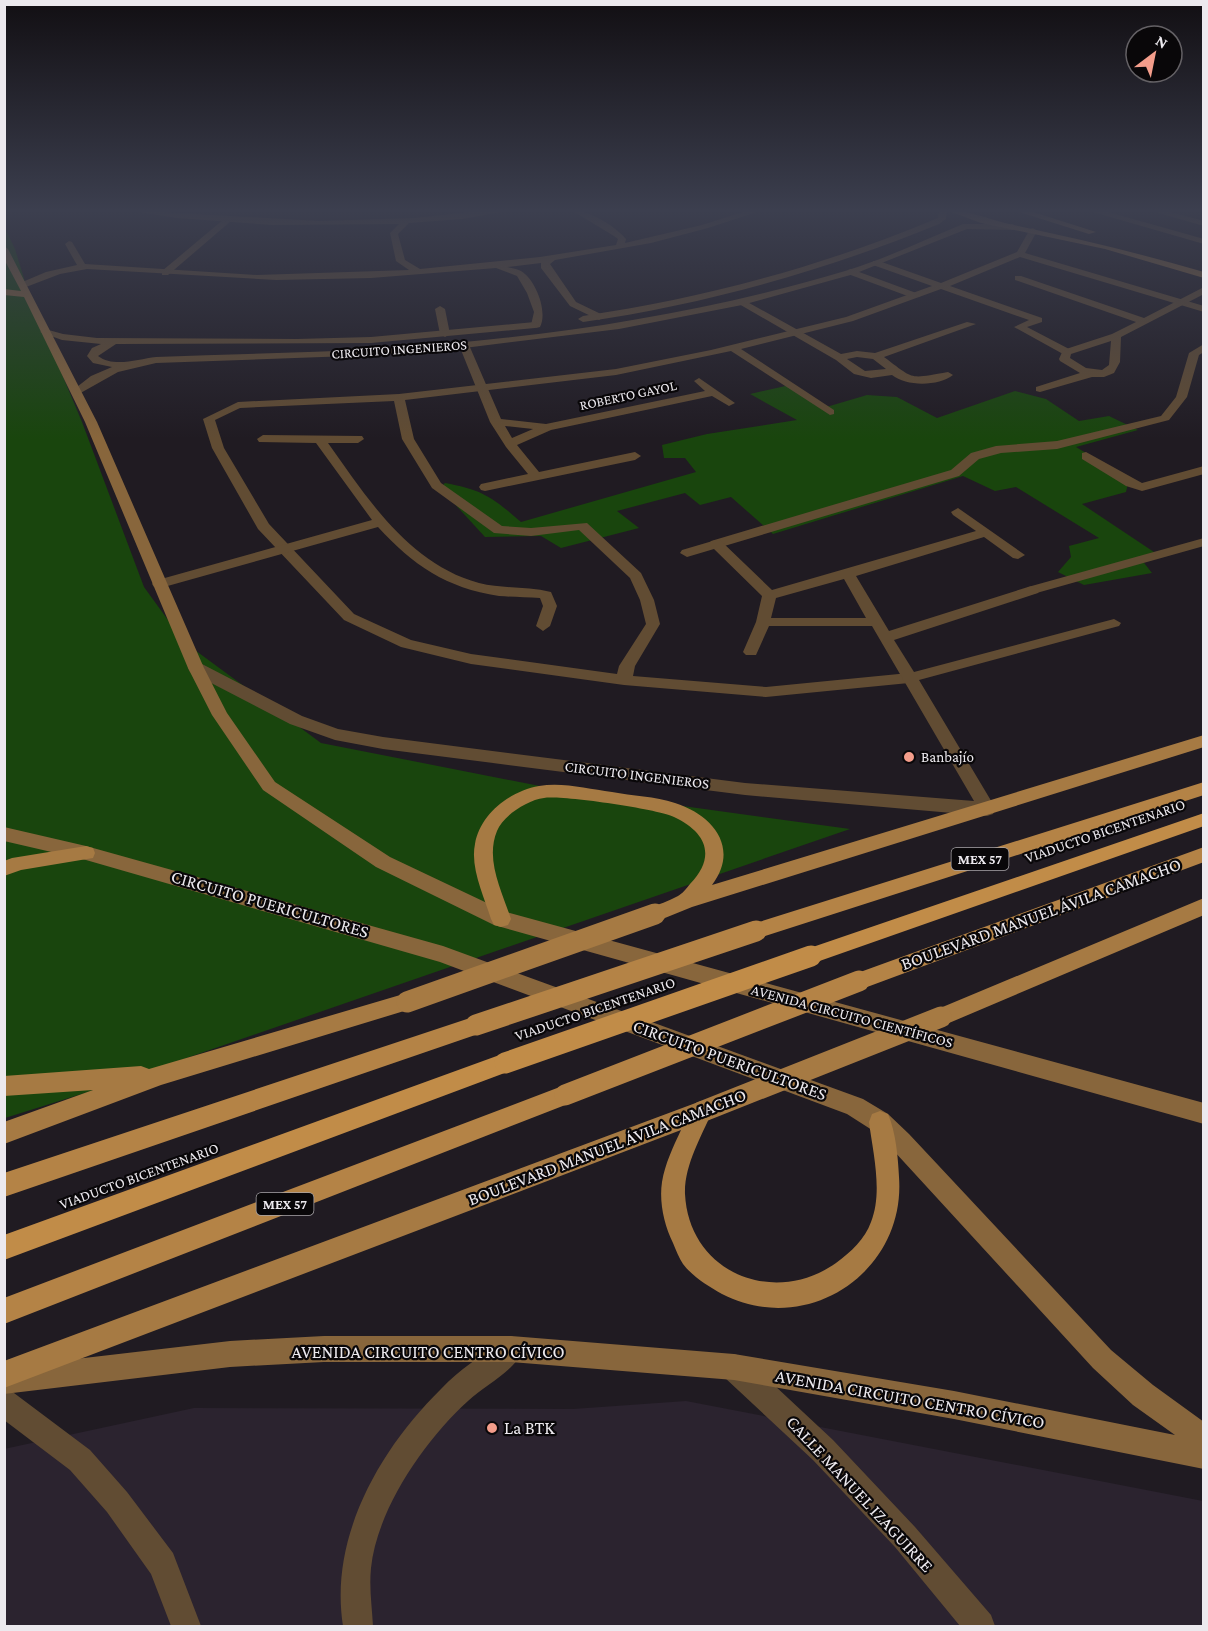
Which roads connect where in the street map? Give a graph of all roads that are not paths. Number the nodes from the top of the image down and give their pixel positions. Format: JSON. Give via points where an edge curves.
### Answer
{"nodes":[{"id":1,"x":23,"y":286,"type":"edge"},
{"id":2,"x":30,"y":286,"type":"edge"},
{"id":3,"x":527,"y":286,"type":"edge"},
{"id":4,"x":560,"y":286,"type":"edge"},
{"id":5,"x":750,"y":286,"type":"edge"},
{"id":6,"x":800,"y":286,"type":"edge"},
{"id":7,"x":889,"y":286,"type":"edge"},
{"id":8,"x":938,"y":286,"type":"edge"},
{"id":9,"x":944,"y":286,"type":"edge"},
{"id":10,"x":1041,"y":286,"type":"edge"},
{"id":11,"x":1127,"y":286,"type":"edge"},
{"id":12,"x":25,"y":290,"type":"junction"},
{"id":13,"x":1203,"y":290,"type":"edge"},
{"id":14,"x":4,"y":292,"type":"edge"},
{"id":15,"x":916,"y":296,"type":"junction"},
{"id":16,"x":742,"y":302,"type":"junction"},
{"id":17,"x":1180,"y":302,"type":"junction"},
{"id":18,"x":440,"y":309,"type":"dead end"},
{"id":19,"x":1203,"y":309,"type":"edge"},
{"id":20,"x":599,"y":317,"type":"junction"},
{"id":21,"x":1144,"y":321,"type":"junction"},
{"id":22,"x":971,"y":324,"type":"dead end"},
{"id":23,"x":536,"y":325,"type":"junction"},
{"id":24,"x":45,"y":332,"type":"junction"},
{"id":25,"x":797,"y":333,"type":"junction"},
{"id":26,"x":445,"y":334,"type":"junction"},
{"id":27,"x":1116,"y":336,"type":"junction"},
{"id":28,"x":120,"y":342,"type":"junction"},
{"id":29,"x":464,"y":345,"type":"junction"},
{"id":30,"x":1203,"y":347,"type":"edge"},
{"id":31,"x":733,"y":348,"type":"junction"},
{"id":32,"x":1067,"y":352,"type":"junction"},
{"id":33,"x":876,"y":356,"type":"junction"},
{"id":34,"x":840,"y":358,"type":"junction"},
{"id":35,"x":124,"y":365,"type":"junction"},
{"id":36,"x":893,"y":371,"type":"junction"},
{"id":37,"x":1089,"y":374,"type":"junction"},
{"id":38,"x":948,"y":375,"type":"dead end"},
{"id":39,"x":699,"y":381,"type":"dead end"},
{"id":40,"x":484,"y":388,"type":"junction"},
{"id":41,"x":1040,"y":389,"type":"dead end"},
{"id":42,"x":77,"y":392,"type":"junction"},
{"id":43,"x":714,"y":392,"type":"junction"},
{"id":44,"x":399,"y":397,"type":"junction"},
{"id":45,"x":729,"y":403,"type":"dead end"},
{"id":46,"x":830,"y":412,"type":"dead end"},
{"id":47,"x":496,"y":422,"type":"junction"},
{"id":48,"x":547,"y":427,"type":"junction"},
{"id":49,"x":263,"y":439,"type":"dead end"},
{"id":50,"x":319,"y":439,"type":"junction"},
{"id":51,"x":358,"y":439,"type":"dead end"},
{"id":52,"x":510,"y":444,"type":"junction"},
{"id":53,"x":636,"y":456,"type":"dead end"},
{"id":54,"x":1086,"y":456,"type":"dead end"},
{"id":55,"x":1203,"y":470,"type":"edge"},
{"id":56,"x":537,"y":477,"type":"junction"},
{"id":57,"x":485,"y":487,"type":"dead end"},
{"id":58,"x":958,"y":512,"type":"dead end"},
{"id":59,"x":379,"y":522,"type":"junction"},
{"id":60,"x":986,"y":532,"type":"junction"},
{"id":61,"x":1203,"y":542,"type":"edge"},
{"id":62,"x":716,"y":544,"type":"junction"},
{"id":63,"x":283,"y":548,"type":"junction"},
{"id":64,"x":687,"y":553,"type":"dead end"},
{"id":65,"x":1018,"y":555,"type":"dead end"},
{"id":66,"x":848,"y":574,"type":"junction"},
{"id":67,"x":159,"y":584,"type":"junction"},
{"id":68,"x":769,"y":595,"type":"junction"},
{"id":69,"x":763,"y":622,"type":"junction"},
{"id":70,"x":877,"y":622,"type":"junction"},
{"id":71,"x":1114,"y":623,"type":"dead end"},
{"id":72,"x":543,"y":626,"type":"dead end"},
{"id":73,"x":887,"y":637,"type":"junction"},
{"id":74,"x":751,"y":652,"type":"dead end"},
{"id":75,"x":196,"y":668,"type":"junction"},
{"id":76,"x":909,"y":678,"type":"junction"},
{"id":77,"x":624,"y":680,"type":"junction"},
{"id":78,"x":1203,"y":741,"type":"edge"},
{"id":79,"x":1203,"y":788,"type":"edge"},
{"id":80,"x":987,"y":808,"type":"junction"},
{"id":81,"x":1203,"y":819,"type":"edge"},
{"id":82,"x":4,"y":834,"type":"edge"},
{"id":83,"x":86,"y":853,"type":"junction"},
{"id":84,"x":1203,"y":854,"type":"edge"},
{"id":85,"x":4,"y":869,"type":"edge"},
{"id":86,"x":686,"y":901,"type":"junction"},
{"id":87,"x":1203,"y":906,"type":"edge"},
{"id":88,"x":501,"y":919,"type":"junction"},
{"id":89,"x":161,"y":1075,"type":"junction"},
{"id":90,"x":4,"y":1086,"type":"edge"},
{"id":91,"x":701,"y":1112,"type":"junction"},
{"id":92,"x":1203,"y":1114,"type":"edge"},
{"id":93,"x":880,"y":1122,"type":"junction"},
{"id":94,"x":4,"y":1133,"type":"edge"},
{"id":95,"x":4,"y":1185,"type":"edge"},
{"id":96,"x":4,"y":1248,"type":"edge"},
{"id":97,"x":4,"y":1311,"type":"edge"},
{"id":98,"x":511,"y":1349,"type":"junction"},
{"id":99,"x":734,"y":1367,"type":"junction"},
{"id":100,"x":4,"y":1375,"type":"edge"},
{"id":101,"x":4,"y":1381,"type":"edge"},
{"id":102,"x":4,"y":1403,"type":"edge"},
{"id":103,"x":1203,"y":1439,"type":"edge"},
{"id":104,"x":1203,"y":1455,"type":"edge"},
{"id":105,"x":186,"y":1626,"type":"edge"},
{"id":106,"x":358,"y":1626,"type":"edge"},
{"id":107,"x":980,"y":1626,"type":"edge"}],
"edges":[{"from":1,"to":12,"type":"main road"},
{"from":2,"to":12,"type":"street"},
{"from":3,"to":23,"type":"street","via":[[540,309],[541,318]]},
{"from":4,"to":20,"type":"street","via":[[573,304]]},
{"from":5,"to":20,"type":"street"},
{"from":6,"to":16,"type":"street","name":"CIRCUITO INGENIEROS"},
{"from":7,"to":15,"type":"street"},
{"from":8,"to":15,"type":"street"},
{"from":9,"to":32,"type":"street","via":[[1038,320],[1019,327]]},
{"from":10,"to":21,"type":"street"},
{"from":11,"to":17,"type":"street"},
{"from":12,"to":14,"type":"main road"},
{"from":12,"to":24,"type":"main road"},
{"from":13,"to":17,"type":"street"},
{"from":15,"to":25,"type":"street"},
{"from":16,"to":25,"type":"street"},
{"from":16,"to":29,"type":"street","name":"CIRCUITO INGENIEROS","via":[[619,326]]},
{"from":17,"to":19,"type":"street"},
{"from":17,"to":21,"type":"street"},
{"from":18,"to":26,"type":"street"},
{"from":20,"to":23,"type":"street"},
{"from":21,"to":27,"type":"street"},
{"from":22,"to":33,"type":"street"},
{"from":23,"to":26,"type":"street"},
{"from":24,"to":28,"type":"street"},
{"from":24,"to":42,"type":"main road"},
{"from":25,"to":31,"type":"street"},
{"from":25,"to":34,"type":"street"},
{"from":26,"to":28,"type":"street","via":[[307,342]]},
{"from":27,"to":32,"type":"street"},
{"from":27,"to":37,"type":"street","via":[[1113,367],[1107,372]]},
{"from":28,"to":35,"type":"street","via":[[101,347],[92,356],[97,361]]},
{"from":29,"to":35,"type":"street","name":"CIRCUITO INGENIEROS","via":[[377,352],[175,358]]},
{"from":29,"to":40,"type":"street"},
{"from":30,"to":62,"type":"street","via":[[1194,353],[1181,397],[1165,418],[1057,444],[1000,448],[975,456],[955,473]]},
{"from":31,"to":40,"type":"street","via":[[616,372]]},
{"from":31,"to":46,"type":"street"},
{"from":32,"to":37,"type":"street","via":[[1064,359]]},
{"from":33,"to":34,"type":"street","via":[[857,354]]},
{"from":33,"to":36,"type":"street"},
{"from":34,"to":36,"type":"street","via":[[865,375]]},
{"from":35,"to":42,"type":"street","name":"CIRCUITO INGENIEROS","via":[[105,372]]},
{"from":36,"to":38,"type":"street","via":[[911,380]]},
{"from":37,"to":41,"type":"street"},
{"from":39,"to":43,"type":"street"},
{"from":40,"to":44,"type":"street"},
{"from":40,"to":47,"type":"street"},
{"from":42,"to":67,"type":"main road"},
{"from":43,"to":45,"type":"street"},
{"from":43,"to":48,"type":"street","name":"ROBERTO GAYOL"},
{"from":44,"to":63,"type":"street","via":[[237,405],[210,419],[218,448],[263,526]]},
{"from":44,"to":77,"type":"street","via":[[408,438],[436,485],[499,530],[531,532],[582,526],[636,576],[653,624],[627,666]]},
{"from":47,"to":48,"type":"street","name":"ROBERTO GAYOL"},
{"from":47,"to":52,"type":"street"},
{"from":48,"to":52,"type":"street","name":"ROBERTO GAYOL"},
{"from":49,"to":50,"type":"street"},
{"from":50,"to":51,"type":"street"},
{"from":50,"to":59,"type":"street"},
{"from":52,"to":56,"type":"street"},
{"from":53,"to":56,"type":"street"},
{"from":54,"to":55,"type":"street","via":[[1142,487]]},
{"from":56,"to":57,"type":"street"},
{"from":58,"to":60,"type":"street"},
{"from":59,"to":63,"type":"street"},
{"from":59,"to":72,"type":"street","via":[[430,568],[457,581],[493,591],[546,595],[550,606]]},
{"from":60,"to":65,"type":"street"},
{"from":60,"to":66,"type":"street"},
{"from":61,"to":73,"type":"street"},
{"from":62,"to":64,"type":"street"},
{"from":62,"to":68,"type":"street"},
{"from":63,"to":67,"type":"street"},
{"from":63,"to":77,"type":"street","via":[[349,617],[406,644],[471,659]]},
{"from":66,"to":68,"type":"street"},
{"from":66,"to":70,"type":"street"},
{"from":67,"to":75,"type":"main road"},
{"from":68,"to":69,"type":"street"},
{"from":69,"to":70,"type":"street"},
{"from":69,"to":74,"type":"street"},
{"from":70,"to":73,"type":"street"},
{"from":71,"to":76,"type":"street"},
{"from":73,"to":76,"type":"street"},
{"from":75,"to":80,"type":"street","name":"CIRCUITO INGENIEROS","via":[[296,720],[335,734],[383,743],[745,789]]},
{"from":75,"to":88,"type":"main road","via":[[220,715],[270,786],[383,862]]},
{"from":76,"to":77,"type":"street","via":[[766,692]]},
{"from":76,"to":80,"type":"street"},
{"from":78,"to":80,"type":"main road"},
{"from":79,"to":95,"type":"highway","number":"MEX 57","bridge":true,"via":[[756,931]]},
{"from":80,"to":86,"type":"main road"},
{"from":81,"to":96,"type":"highway","name":"VIADUCTO BICENTENARIO","bridge":true,"via":[[505,1063]]},
{"from":82,"to":83,"type":"main road","name":"CIRCUITO PUERICULTORES"},
{"from":83,"to":85,"type":"main road","via":[[19,863]]},
{"from":83,"to":93,"type":"main road","name":"CIRCUITO PUERICULTORES","via":[[443,954],[855,1106]]},
{"from":84,"to":97,"type":"highway","name":"BOULEVARD MANUEL ÁVILA CAMACHO","number":"MEX 57","bridge":true,"via":[[859,981]]},
{"from":86,"to":88,"type":"main road","via":[[709,875],[714,861],[716,848],[700,823],[671,808],[561,791],[539,792],[501,812],[489,827],[483,861]]},
{"from":86,"to":89,"type":"main road","bridge":true,"via":[[407,1002]]},
{"from":87,"to":91,"type":"main road","name":"BOULEVARD MANUEL ÁVILA CAMACHO","bridge":true,"via":[[941,1017]]},
{"from":88,"to":92,"type":"main road","name":"AVENIDA CIRCUITO CIENTÍFICOS"},
{"from":89,"to":90,"type":"main road"},
{"from":89,"to":94,"type":"main road"},
{"from":91,"to":93,"type":"main road","via":[[678,1166],[673,1192],[675,1220],[688,1252],[711,1274],[746,1293],[776,1297],[814,1291],[843,1277],[870,1251],[885,1219],[888,1183]]},
{"from":91,"to":100,"type":"main road","name":"BOULEVARD MANUEL ÁVILA CAMACHO"},
{"from":93,"to":103,"type":"main road","name":"CIRCUITO PUERICULTORES","via":[[1102,1359]]},
{"from":98,"to":99,"type":"main road","name":"AVENIDA CIRCUITO CENTRO CÍVICO"},
{"from":98,"to":101,"type":"main road","name":"AVENIDA CIRCUITO CENTRO CÍVICO","via":[[324,1349],[230,1354]]},
{"from":98,"to":106,"type":"street","via":[[445,1403],[408,1450],[380,1496],[359,1546],[353,1606]]},
{"from":99,"to":104,"type":"main road","name":"AVENIDA CIRCUITO CENTRO CÍVICO","via":[[954,1405]]},
{"from":99,"to":107,"type":"street","name":"CALLE MANUEL IZAGUIRRE","via":[[824,1450]]},
{"from":102,"to":105,"type":"street","via":[[80,1460],[117,1502],[162,1564]]}]}
